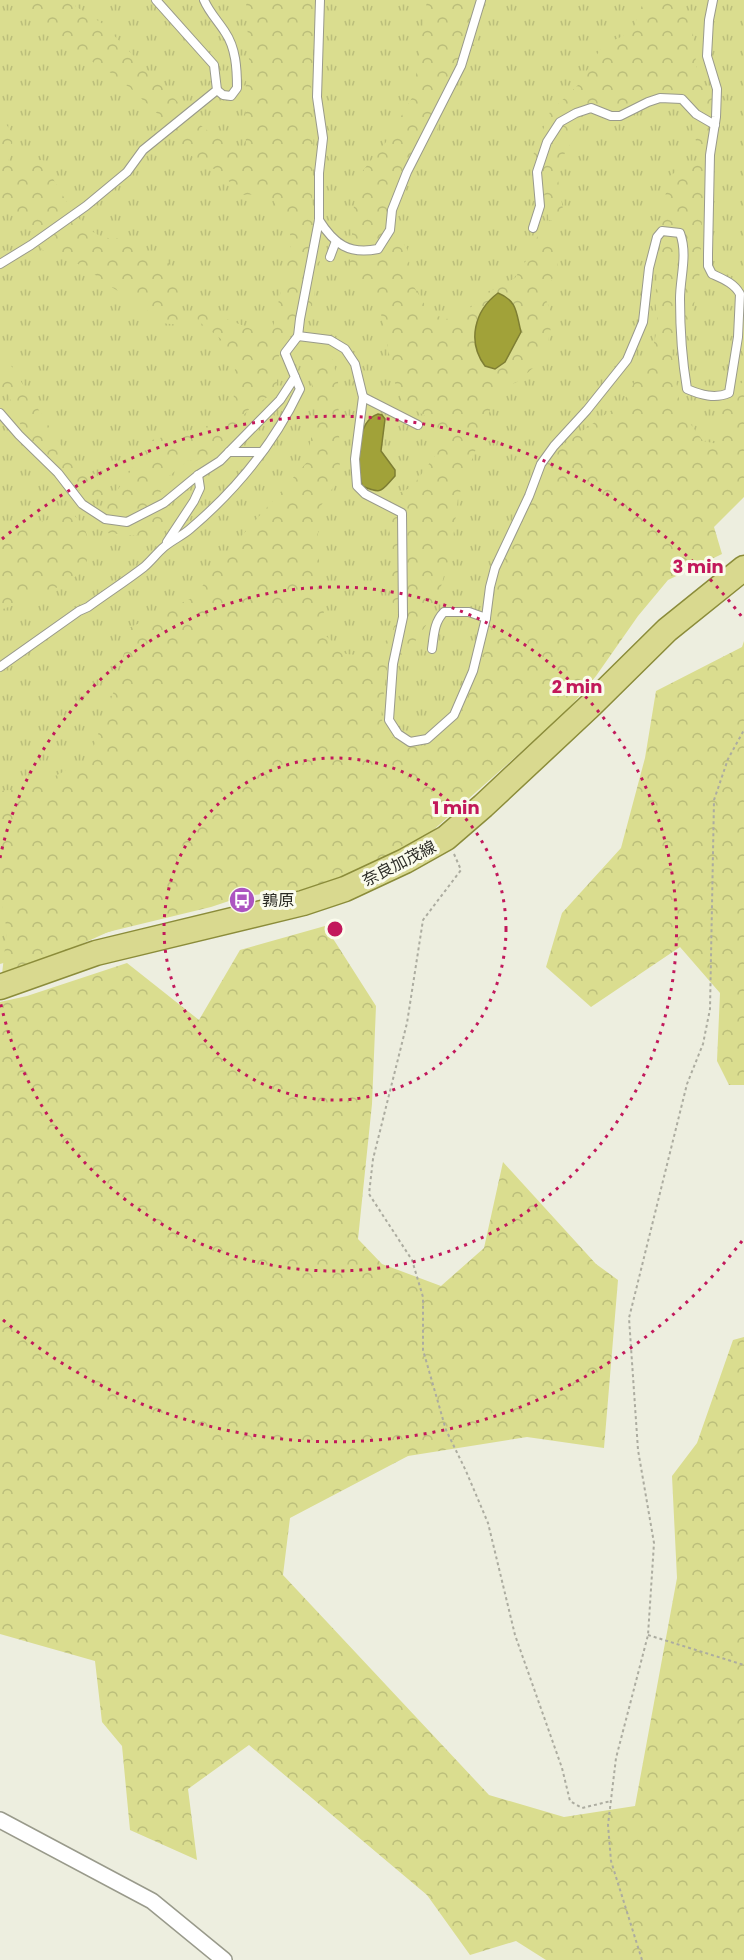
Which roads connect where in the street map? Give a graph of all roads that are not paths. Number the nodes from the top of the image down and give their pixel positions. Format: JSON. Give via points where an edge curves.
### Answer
{"nodes":[{"id":1,"x":156,"y":0,"type":"edge"},
{"id":2,"x":204,"y":0,"type":"edge"},
{"id":3,"x":320,"y":0,"type":"edge"},
{"id":4,"x":481,"y":0,"type":"edge"},
{"id":5,"x":713,"y":0,"type":"edge"},
{"id":6,"x":217,"y":90,"type":"junction"},
{"id":7,"x":715,"y":125,"type":"junction"},
{"id":8,"x":319,"y":220,"type":"junction"},
{"id":9,"x":532,"y":228,"type":"dead end"},
{"id":10,"x":336,"y":241,"type":"junction"},
{"id":11,"x":330,"y":257,"type":"dead end"},
{"id":12,"x":0,"y":264,"type":"edge"},
{"id":13,"x":298,"y":336,"type":"junction"},
{"id":14,"x":295,"y":377,"type":"junction"},
{"id":15,"x":363,"y":397,"type":"junction"},
{"id":16,"x":0,"y":413,"type":"edge"},
{"id":17,"x":418,"y":425,"type":"dead end"},
{"id":18,"x":229,"y":452,"type":"junction"},
{"id":19,"x":261,"y":452,"type":"junction"},
{"id":20,"x":198,"y":475,"type":"junction"},
{"id":21,"x":165,"y":546,"type":"junction"},
{"id":22,"x":744,"y":568,"type":"edge"},
{"id":23,"x":486,"y":618,"type":"junction"},
{"id":24,"x":432,"y":649,"type":"dead end"},
{"id":25,"x":0,"y":667,"type":"edge"},
{"id":26,"x":0,"y":987,"type":"edge"},
{"id":27,"x":0,"y":1820,"type":"edge"},
{"id":28,"x":224,"y":1960,"type":"edge"}],
"edges":[{"from":1,"to":6,"type":"lane","via":[[213,65]]},
{"from":2,"to":6,"type":"lane","via":[[234,52],[237,88],[231,96]]},
{"from":3,"to":8,"type":"lane","via":[[317,97],[323,138]]},
{"from":4,"to":10,"type":"lane","via":[[461,66],[407,172],[392,210],[390,230],[378,249],[362,252]]},
{"from":5,"to":7,"type":"lane","via":[[708,56],[717,89]]},
{"from":6,"to":12,"type":"lane","via":[[143,150],[127,172],[86,206]]},
{"from":7,"to":9,"type":"lane","via":[[696,114],[682,99],[671,98],[648,102],[620,116],[591,108],[560,122],[547,142],[537,172],[540,206]]},
{"from":7,"to":23,"type":"lane","via":[[710,155],[708,266],[712,274],[726,280],[740,294],[729,393],[706,396],[687,389],[681,352],[683,242],[680,233],[662,231],[649,268],[643,322],[631,352],[541,464],[495,568]]},
{"from":8,"to":10,"type":"lane"},
{"from":8,"to":13,"type":"lane"},
{"from":10,"to":11,"type":"lane"},
{"from":13,"to":14,"type":"lane","via":[[285,353]]},
{"from":13,"to":15,"type":"lane","via":[[330,340],[345,349],[355,364]]},
{"from":14,"to":18,"type":"lane","via":[[280,400]]},
{"from":14,"to":19,"type":"lane","via":[[300,389],[278,431]]},
{"from":15,"to":17,"type":"lane"},
{"from":15,"to":23,"type":"lane","via":[[355,459],[357,486],[402,513],[403,617],[393,664],[389,720],[398,734],[410,742],[428,740],[454,715],[473,671]]},
{"from":16,"to":20,"type":"lane","via":[[82,504],[105,519],[128,522],[164,503]]},
{"from":18,"to":19,"type":"lane"},
{"from":18,"to":20,"type":"lane"},
{"from":19,"to":21,"type":"lane","via":[[227,493],[189,530]]},
{"from":20,"to":21,"type":"lane","via":[[200,488],[194,501]]},
{"from":21,"to":25,"type":"lane","via":[[146,566]]},
{"from":22,"to":26,"type":"main road","name":"奈良加茂線","via":[[667,630],[446,838],[374,877],[324,896],[96,953]]},
{"from":23,"to":24,"type":"lane","via":[[469,612],[444,612],[434,630]]},
{"from":27,"to":28,"type":"street","via":[[152,1901]]}]}
